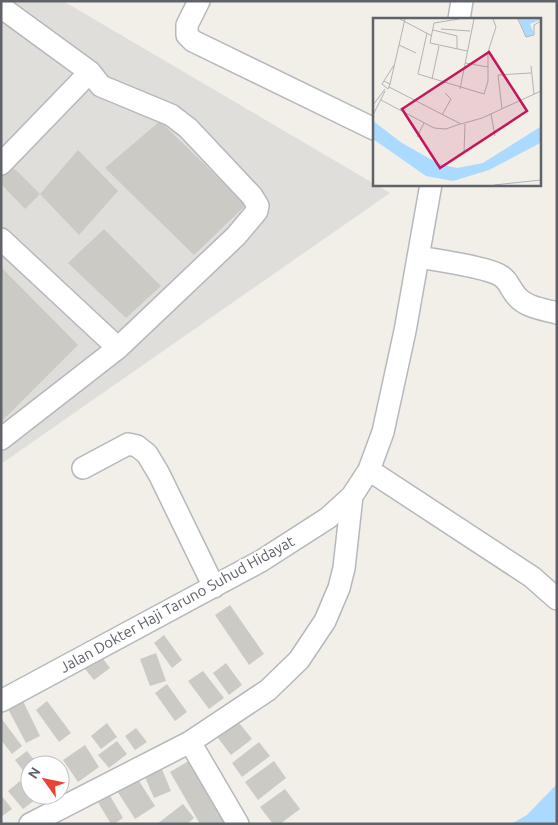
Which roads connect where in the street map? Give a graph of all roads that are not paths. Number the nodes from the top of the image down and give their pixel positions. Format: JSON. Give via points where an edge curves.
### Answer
{"nodes":[{"id":1,"x":199,"y":1,"type":"edge"},
{"id":2,"x":462,"y":1,"type":"edge"},
{"id":3,"x":1,"y":7,"type":"edge"},
{"id":4,"x":459,"y":18,"type":"edge"},
{"id":5,"x":90,"y":72,"type":"junction"},
{"id":6,"x":373,"y":129,"type":"edge"},
{"id":7,"x":1,"y":164,"type":"edge"},
{"id":8,"x":431,"y":185,"type":"edge"},
{"id":9,"x":1,"y":239,"type":"edge"},
{"id":10,"x":418,"y":257,"type":"junction"},
{"id":11,"x":557,"y":313,"type":"edge"},
{"id":12,"x":118,"y":348,"type":"junction"},
{"id":13,"x":1,"y":440,"type":"edge"},
{"id":14,"x":83,"y":468,"type":"dead end"},
{"id":15,"x":369,"y":470,"type":"junction"},
{"id":16,"x":352,"y":496,"type":"junction"},
{"id":17,"x":214,"y":587,"type":"junction"},
{"id":18,"x":557,"y":599,"type":"edge"},
{"id":19,"x":1,"y":701,"type":"edge"},
{"id":20,"x":190,"y":742,"type":"junction"},
{"id":21,"x":30,"y":824,"type":"edge"},
{"id":22,"x":238,"y":824,"type":"edge"}],
"edges":[{"from":1,"to":6,"type":"street","via":[[187,25],[187,35],[193,41]]},
{"from":2,"to":4,"type":"street"},
{"from":3,"to":5,"type":"street"},
{"from":5,"to":7,"type":"street"},
{"from":5,"to":12,"type":"street","via":[[101,86],[172,116],[188,128],[258,206],[236,236]]},
{"from":8,"to":10,"type":"street","name":"Jalan Dokter Haji Taruno Suhud Hidayat"},
{"from":9,"to":12,"type":"street"},
{"from":10,"to":11,"type":"street","via":[[494,272],[506,280],[517,298]]},
{"from":10,"to":15,"type":"street","name":"Jalan Dokter Haji Taruno Suhud Hidayat","via":[[383,432]]},
{"from":12,"to":13,"type":"street"},
{"from":14,"to":17,"type":"street","via":[[128,444],[147,454]]},
{"from":15,"to":16,"type":"street","name":"Jalan Dokter Haji Taruno Suhud Hidayat"},
{"from":15,"to":18,"type":"street","via":[[532,577]]},
{"from":16,"to":17,"type":"street","name":"Jalan Dokter Haji Taruno Suhud Hidayat","via":[[328,518]]},
{"from":16,"to":20,"type":"street","via":[[344,568],[325,621],[299,660],[268,690]]},
{"from":17,"to":19,"type":"street","name":"Jalan Dokter Haji Taruno Suhud Hidayat"},
{"from":20,"to":21,"type":"street"},
{"from":20,"to":22,"type":"street"}]}
